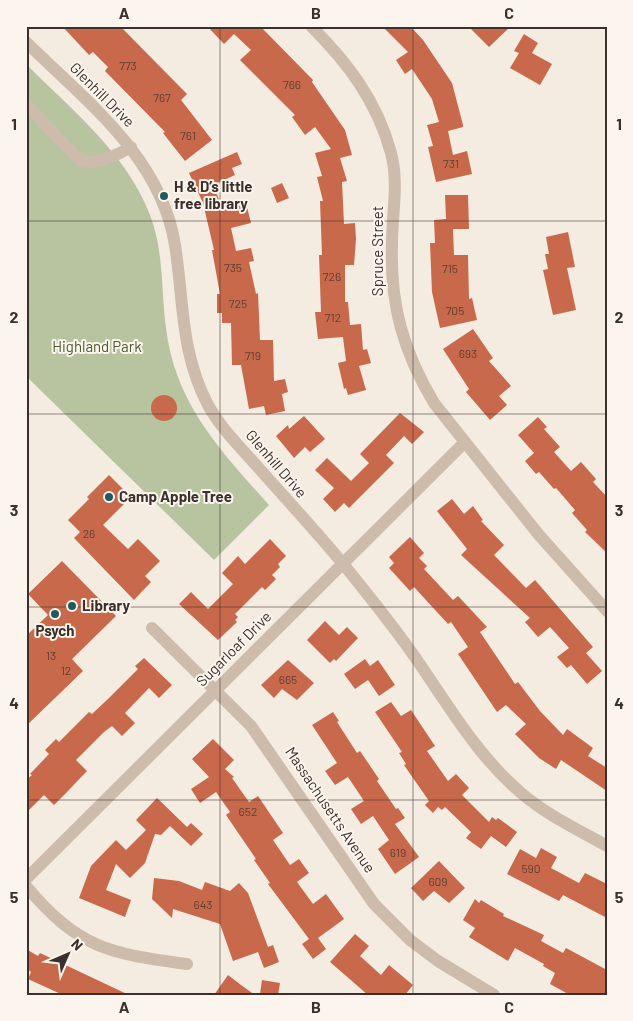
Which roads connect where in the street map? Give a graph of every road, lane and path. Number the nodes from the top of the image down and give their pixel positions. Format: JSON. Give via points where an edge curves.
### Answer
{"nodes":[{"id":1,"x":311,"y":26,"type":"edge"},
{"id":2,"x":26,"y":42,"type":"edge"},
{"id":3,"x":26,"y":105,"type":"edge"},
{"id":4,"x":131,"y":147,"type":"junction"},
{"id":5,"x":465,"y":442,"type":"junction"},
{"id":6,"x":343,"y":564,"type":"junction"},
{"id":7,"x":607,"y":611,"type":"edge"},
{"id":8,"x":152,"y":628,"type":"dead end"},
{"id":9,"x":215,"y":691,"type":"junction"},
{"id":10,"x":607,"y":846,"type":"edge"},
{"id":11,"x":26,"y":879,"type":"edge"},
{"id":12,"x":26,"y":886,"type":"edge"},
{"id":13,"x":187,"y":964,"type":"dead end"},
{"id":14,"x":494,"y":995,"type":"edge"}],
"edges":[{"from":1,"to":5,"type":"street","name":"Spruce Street","via":[[349,66],[376,112],[391,153],[395,182],[392,291],[396,313],[420,379],[434,403]]},
{"from":2,"to":4,"type":"street","name":"Glenhill Drive"},
{"from":3,"to":4,"type":"street","via":[[81,161],[120,154]]},
{"from":4,"to":6,"type":"street","name":"Glenhill Drive","via":[[164,206],[174,243],[185,342],[209,406],[228,434]]},
{"from":5,"to":6,"type":"street","name":"Sugarloaf Drive"},
{"from":5,"to":7,"type":"street","name":"Spruce Street","via":[[539,535]]},
{"from":6,"to":9,"type":"street","name":"Sugarloaf Drive"},
{"from":6,"to":10,"type":"street","name":"Glenhill Drive","via":[[391,624],[487,759],[520,792],[545,811]]},
{"from":8,"to":9,"type":"street","name":"Massachusetts Avenue"},
{"from":9,"to":11,"type":"street","name":"Sugarloaf Drive"},
{"from":9,"to":14,"type":"street","name":"Massachusetts Avenue","via":[[251,726],[374,904],[410,940]]},
{"from":12,"to":13,"type":"street","via":[[48,912],[85,941],[139,958]]}]}
